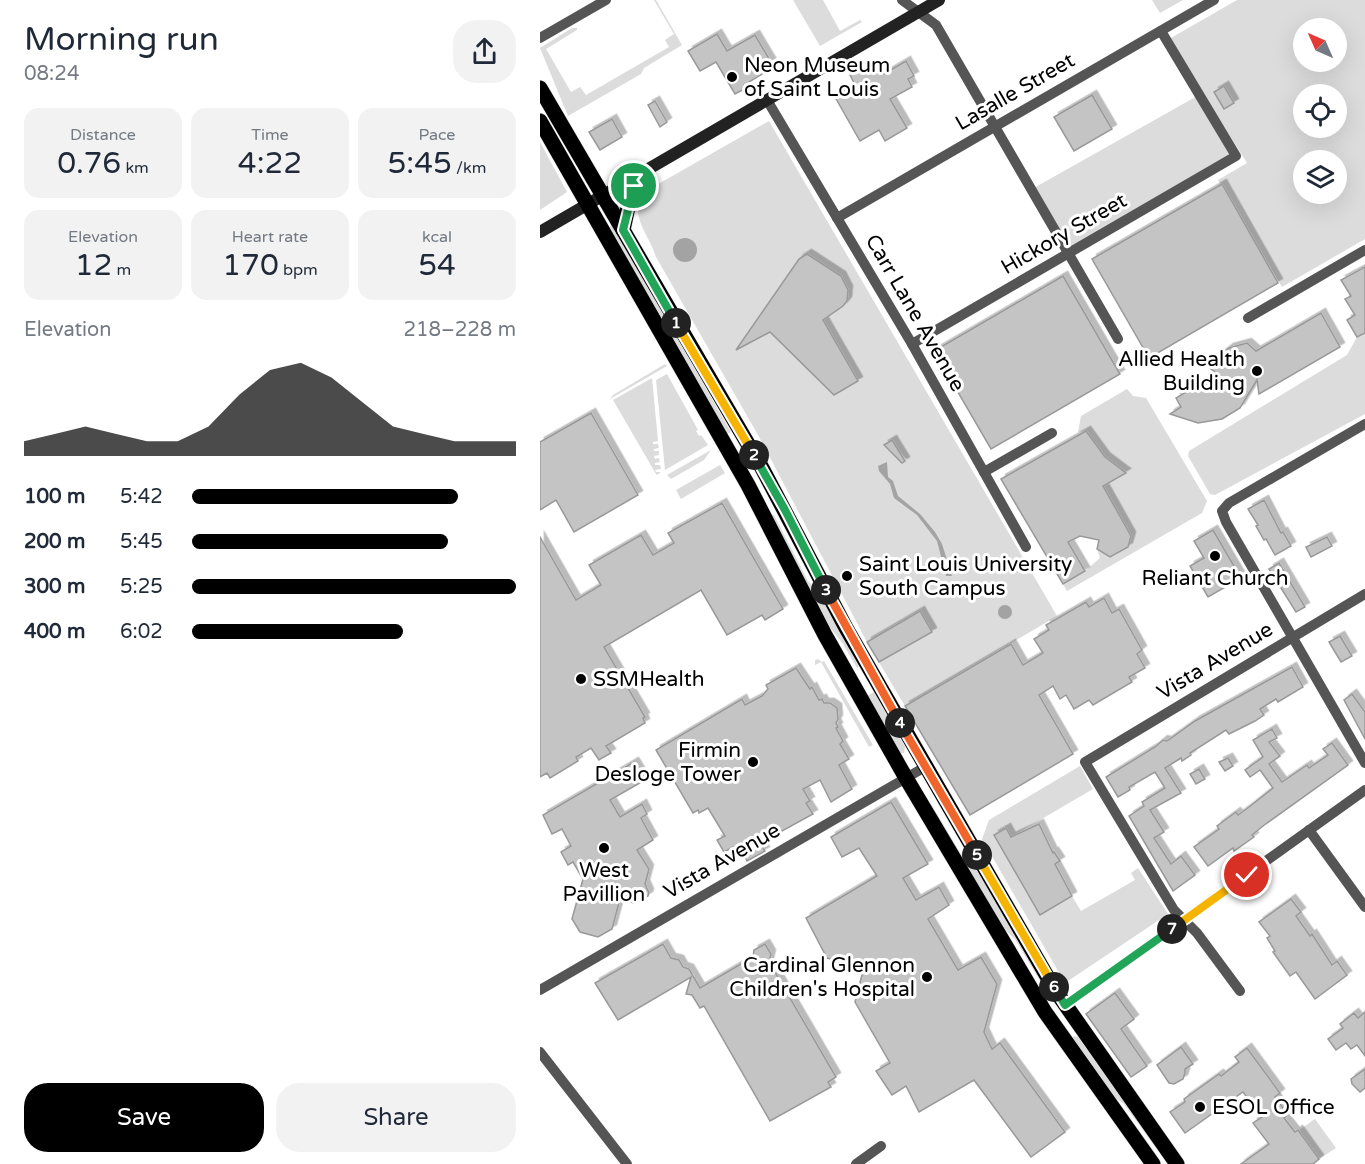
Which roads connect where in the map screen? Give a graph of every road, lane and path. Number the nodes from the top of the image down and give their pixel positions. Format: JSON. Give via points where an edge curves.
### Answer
{"nodes":[{"id":1,"x":606,"y":0,"type":"edge"},
{"id":2,"x":902,"y":0,"type":"edge"},
{"id":3,"x":939,"y":0,"type":"edge"},
{"id":4,"x":1214,"y":0,"type":"edge"},
{"id":5,"x":919,"y":12,"type":"junction"},
{"id":6,"x":1161,"y":30,"type":"junction"},
{"id":7,"x":540,"y":38,"type":"edge"},
{"id":8,"x":540,"y":88,"type":"edge"},
{"id":9,"x":767,"y":100,"type":"junction"},
{"id":10,"x":540,"y":121,"type":"edge"},
{"id":11,"x":995,"y":126,"type":"junction"},
{"id":12,"x":640,"y":174,"type":"junction"},
{"id":13,"x":602,"y":196,"type":"junction"},
{"id":14,"x":588,"y":204,"type":"junction"},
{"id":15,"x":837,"y":218,"type":"junction"},
{"id":16,"x":623,"y":230,"type":"junction"},
{"id":17,"x":540,"y":232,"type":"edge"},
{"id":18,"x":1365,"y":250,"type":"edge"},
{"id":19,"x":1069,"y":254,"type":"junction"},
{"id":20,"x":1248,"y":318,"type":"dead end"},
{"id":21,"x":1118,"y":339,"type":"dead end"},
{"id":22,"x":912,"y":344,"type":"junction"},
{"id":23,"x":1365,"y":424,"type":"edge"},
{"id":24,"x":1052,"y":433,"type":"dead end"},
{"id":25,"x":984,"y":472,"type":"junction"},
{"id":26,"x":1026,"y":547,"type":"dead end"},
{"id":27,"x":1365,"y":594,"type":"edge"},
{"id":28,"x":825,"y":635,"type":"junction"},
{"id":29,"x":1292,"y":637,"type":"junction"},
{"id":30,"x":872,"y":673,"type":"junction"},
{"id":31,"x":1365,"y":763,"type":"edge"},
{"id":32,"x":925,"y":767,"type":"junction"},
{"id":33,"x":906,"y":778,"type":"junction"},
{"id":34,"x":1365,"y":790,"type":"edge"},
{"id":35,"x":1309,"y":830,"type":"junction"},
{"id":36,"x":1365,"y":907,"type":"edge"},
{"id":37,"x":1184,"y":921,"type":"junction"},
{"id":38,"x":540,"y":990,"type":"edge"},
{"id":39,"x":1240,"y":991,"type":"dead end"},
{"id":40,"x":1065,"y":1005,"type":"junction"},
{"id":41,"x":1048,"y":1017,"type":"junction"},
{"id":42,"x":540,"y":1052,"type":"edge"},
{"id":43,"x":881,"y":1146,"type":"dead end"},
{"id":44,"x":1172,"y":1162,"type":"edge"},
{"id":45,"x":627,"y":1164,"type":"edge"},
{"id":46,"x":856,"y":1164,"type":"edge"},
{"id":47,"x":1153,"y":1164,"type":"edge"}],
"edges":[{"from":1,"to":7,"type":"street"},
{"from":2,"to":5,"type":"street"},
{"from":3,"to":5,"type":"main road"},
{"from":4,"to":6,"type":"street","name":"Lasalle Street"},
{"from":5,"to":9,"type":"main road"},
{"from":5,"to":11,"type":"street","via":[[936,25]]},
{"from":6,"to":11,"type":"street","name":"Lasalle Street"},
{"from":6,"to":19,"type":"street","name":"Hickory Street","via":[[1236,156]]},
{"from":8,"to":13,"type":"main road"},
{"from":9,"to":12,"type":"main road"},
{"from":9,"to":15,"type":"street","name":"Carr Lane Avenue"},
{"from":10,"to":14,"type":"main road"},
{"from":11,"to":15,"type":"street","name":"Lasalle Street"},
{"from":11,"to":19,"type":"street"},
{"from":12,"to":13,"type":"main road"},
{"from":12,"to":16,"type":"main road"},
{"from":13,"to":14,"type":"main road"},
{"from":13,"to":16,"type":"main road"},
{"from":14,"to":17,"type":"main road"},
{"from":14,"to":28,"type":"main road","via":[[748,485]]},
{"from":15,"to":22,"type":"street","name":"Carr Lane Avenue"},
{"from":16,"to":30,"type":"main road","via":[[766,476]]},
{"from":18,"to":20,"type":"street"},
{"from":19,"to":21,"type":"street"},
{"from":19,"to":22,"type":"street","name":"Hickory Street"},
{"from":22,"to":25,"type":"street","name":"Carr Lane Avenue"},
{"from":23,"to":29,"type":"street","via":[[1222,509]]},
{"from":24,"to":25,"type":"street"},
{"from":25,"to":26,"type":"street","name":"Carr Lane Avenue"},
{"from":27,"to":29,"type":"street","name":"Vista Avenue"},
{"from":28,"to":30,"type":"main road","via":[[840,649],[858,677],[865,679]]},
{"from":28,"to":33,"type":"main road"},
{"from":29,"to":31,"type":"street"},
{"from":29,"to":37,"type":"street","name":"Vista Avenue","via":[[1085,762]]},
{"from":30,"to":32,"type":"main road"},
{"from":32,"to":33,"type":"street","name":"Vista Avenue"},
{"from":32,"to":40,"type":"main road"},
{"from":33,"to":38,"type":"street","name":"Vista Avenue"},
{"from":33,"to":41,"type":"main road"},
{"from":34,"to":35,"type":"street"},
{"from":35,"to":36,"type":"street"},
{"from":35,"to":37,"type":"street"},
{"from":37,"to":39,"type":"street"},
{"from":37,"to":40,"type":"street"},
{"from":40,"to":41,"type":"main road"},
{"from":40,"to":44,"type":"main road"},
{"from":41,"to":47,"type":"main road"},
{"from":42,"to":45,"type":"street"},
{"from":43,"to":46,"type":"street"}]}
